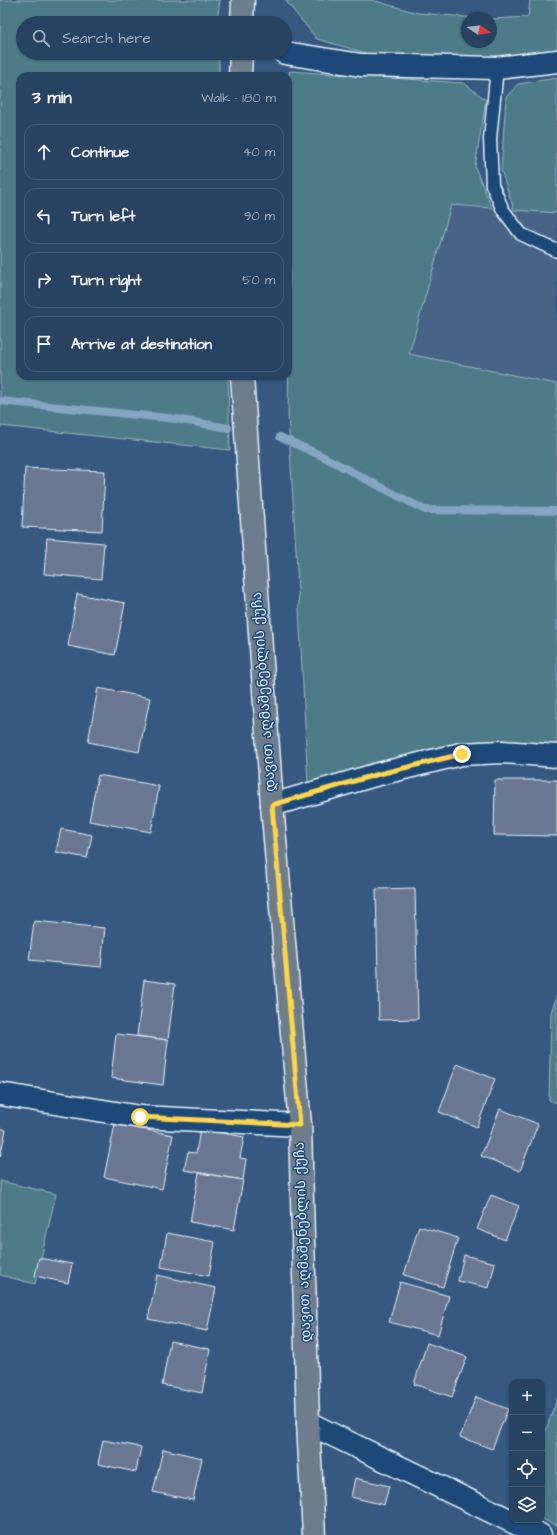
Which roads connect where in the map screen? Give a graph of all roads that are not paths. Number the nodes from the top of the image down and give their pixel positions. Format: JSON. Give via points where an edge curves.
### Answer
{"nodes":[{"id":1,"x":243,"y":0,"type":"edge"},
{"id":2,"x":242,"y":16,"type":"edge"},
{"id":3,"x":292,"y":54,"type":"edge"},
{"id":4,"x":241,"y":60,"type":"edge"},
{"id":5,"x":557,"y":61,"type":"edge"},
{"id":6,"x":497,"y":68,"type":"junction"},
{"id":7,"x":240,"y":72,"type":"edge"},
{"id":8,"x":557,"y":251,"type":"edge"},
{"id":9,"x":242,"y":380,"type":"edge"},
{"id":10,"x":557,"y":756,"type":"edge"},
{"id":11,"x":272,"y":805,"type":"junction"},
{"id":12,"x":0,"y":1094,"type":"edge"},
{"id":13,"x":300,"y":1125,"type":"junction"},
{"id":14,"x":308,"y":1423,"type":"junction"},
{"id":15,"x":314,"y":1535,"type":"edge"},
{"id":16,"x":540,"y":1535,"type":"edge"}],
"edges":[{"from":1,"to":2,"type":"main road"},
{"from":3,"to":6,"type":"street","via":[[361,65]]},
{"from":4,"to":7,"type":"main road"},
{"from":5,"to":6,"type":"street"},
{"from":6,"to":8,"type":"lane","via":[[490,139],[492,185],[503,210],[521,234]]},
{"from":9,"to":11,"type":"main road","name":"დავით აღმაშენებლის ქუჩა"},
{"from":10,"to":11,"type":"street","via":[[502,752],[462,754],[375,775]]},
{"from":11,"to":13,"type":"main road","name":"დავით აღმაშენებლის ქუჩა"},
{"from":12,"to":13,"type":"street","via":[[140,1117]]},
{"from":13,"to":14,"type":"main road","name":"დავით აღმაშენებლის ქუჩა"},
{"from":14,"to":15,"type":"main road","name":"დავით აღმაშენებლის ქუჩა"},
{"from":14,"to":16,"type":"street"}]}
